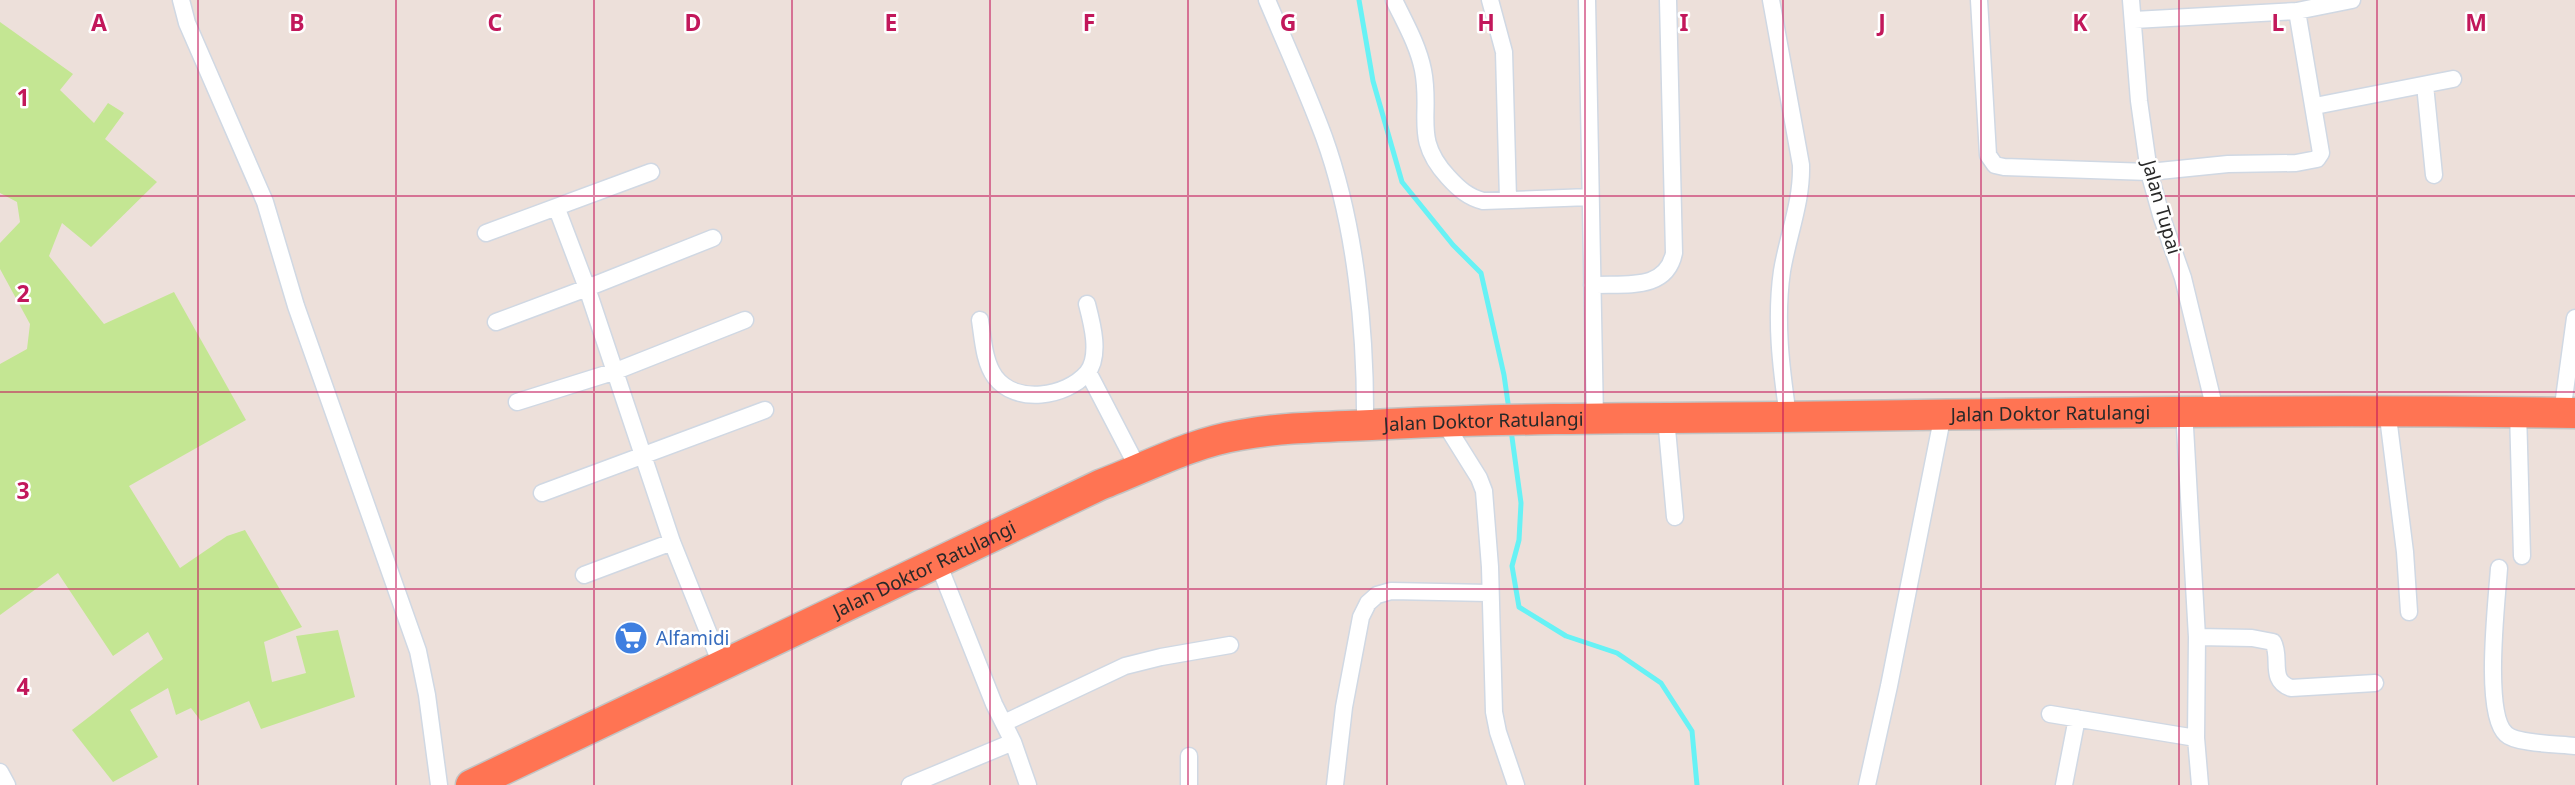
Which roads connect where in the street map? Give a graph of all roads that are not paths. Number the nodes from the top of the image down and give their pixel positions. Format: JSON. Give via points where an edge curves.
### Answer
{"nodes":[{"id":1,"x":181,"y":0,"type":"edge"},
{"id":2,"x":1266,"y":0,"type":"edge"},
{"id":3,"x":1394,"y":0,"type":"edge"},
{"id":4,"x":1490,"y":0,"type":"edge"},
{"id":5,"x":1587,"y":0,"type":"edge"},
{"id":6,"x":1668,"y":0,"type":"edge"},
{"id":7,"x":1772,"y":0,"type":"edge"},
{"id":8,"x":1979,"y":0,"type":"edge"},
{"id":9,"x":2131,"y":0,"type":"edge"},
{"id":10,"x":2352,"y":0,"type":"edge"},
{"id":11,"x":2325,"y":2,"type":"edge"},
{"id":12,"x":2297,"y":11,"type":"junction"},
{"id":13,"x":2134,"y":20,"type":"junction"},
{"id":14,"x":2453,"y":79,"type":"dead end"},
{"id":15,"x":2425,"y":85,"type":"junction"},
{"id":16,"x":2315,"y":106,"type":"junction"},
{"id":17,"x":651,"y":172,"type":"dead end"},
{"id":18,"x":2149,"y":172,"type":"junction"},
{"id":19,"x":2434,"y":175,"type":"dead end"},
{"id":20,"x":1590,"y":197,"type":"junction"},
{"id":21,"x":1508,"y":200,"type":"junction"},
{"id":22,"x":557,"y":209,"type":"junction"},
{"id":23,"x":486,"y":233,"type":"dead end"},
{"id":24,"x":713,"y":238,"type":"dead end"},
{"id":25,"x":1592,"y":285,"type":"junction"},
{"id":26,"x":587,"y":288,"type":"junction"},
{"id":27,"x":1087,"y":304,"type":"dead end"},
{"id":28,"x":2575,"y":318,"type":"edge"},
{"id":29,"x":745,"y":320,"type":"dead end"},
{"id":30,"x":980,"y":320,"type":"dead end"},
{"id":31,"x":496,"y":322,"type":"dead end"},
{"id":32,"x":616,"y":371,"type":"junction"},
{"id":33,"x":1088,"y":372,"type":"junction"},
{"id":34,"x":517,"y":402,"type":"dead end"},
{"id":35,"x":765,"y":410,"type":"dead end"},
{"id":36,"x":2184,"y":410,"type":"junction"},
{"id":37,"x":2216,"y":410,"type":"junction"},
{"id":38,"x":2387,"y":410,"type":"junction"},
{"id":39,"x":2518,"y":411,"type":"junction"},
{"id":40,"x":2569,"y":413,"type":"edge"},
{"id":41,"x":1943,"y":414,"type":"junction"},
{"id":42,"x":1788,"y":416,"type":"junction"},
{"id":43,"x":1666,"y":418,"type":"junction"},
{"id":44,"x":1595,"y":419,"type":"junction"},
{"id":45,"x":1444,"y":422,"type":"junction"},
{"id":46,"x":1365,"y":426,"type":"junction"},
{"id":47,"x":642,"y":454,"type":"junction"},
{"id":48,"x":1139,"y":470,"type":"junction"},
{"id":49,"x":542,"y":493,"type":"dead end"},
{"id":50,"x":1675,"y":517,"type":"dead end"},
{"id":51,"x":673,"y":541,"type":"junction"},
{"id":52,"x":2522,"y":556,"type":"dead end"},
{"id":53,"x":938,"y":563,"type":"junction"},
{"id":54,"x":2499,"y":568,"type":"dead end"},
{"id":55,"x":584,"y":575,"type":"dead end"},
{"id":56,"x":1489,"y":593,"type":"junction"},
{"id":57,"x":2409,"y":612,"type":"dead end"},
{"id":58,"x":2197,"y":637,"type":"junction"},
{"id":59,"x":1230,"y":645,"type":"dead end"},
{"id":60,"x":721,"y":664,"type":"junction"},
{"id":61,"x":2375,"y":682,"type":"dead end"},
{"id":62,"x":2050,"y":714,"type":"dead end"},
{"id":63,"x":2077,"y":718,"type":"junction"},
{"id":64,"x":1004,"y":723,"type":"junction"},
{"id":65,"x":2196,"y":738,"type":"junction"},
{"id":66,"x":1013,"y":742,"type":"junction"},
{"id":67,"x":2575,"y":746,"type":"edge"},
{"id":68,"x":1189,"y":756,"type":"dead end"},
{"id":69,"x":0,"y":772,"type":"edge"},
{"id":70,"x":516,"y":775,"type":"edge"},
{"id":71,"x":8,"y":785,"type":"edge"},
{"id":72,"x":439,"y":785,"type":"edge"},
{"id":73,"x":471,"y":785,"type":"edge"},
{"id":74,"x":910,"y":785,"type":"edge"},
{"id":75,"x":1028,"y":785,"type":"edge"},
{"id":76,"x":1189,"y":785,"type":"edge"},
{"id":77,"x":1335,"y":785,"type":"edge"},
{"id":78,"x":1516,"y":785,"type":"edge"},
{"id":79,"x":1867,"y":785,"type":"edge"},
{"id":80,"x":2064,"y":785,"type":"edge"},
{"id":81,"x":2072,"y":785,"type":"edge"},
{"id":82,"x":2200,"y":785,"type":"edge"}],
"edges":[{"from":1,"to":72,"type":"street","via":[[265,202],[296,306],[418,651]]},
{"from":2,"to":46,"type":"street","via":[[1325,139],[1337,183],[1353,253]]},
{"from":3,"to":21,"type":"street","via":[[1423,67],[1426,139],[1434,161],[1474,199]]},
{"from":4,"to":21,"type":"street","via":[[1504,52]]},
{"from":5,"to":20,"type":"street"},
{"from":6,"to":25,"type":"street","via":[[1671,266],[1653,281]]},
{"from":7,"to":42,"type":"street","via":[[1801,165],[1780,305],[1779,351]]},
{"from":8,"to":18,"type":"street","via":[[1990,160],[2004,167]]},
{"from":9,"to":13,"type":"street","name":"Jalan Tupai"},
{"from":10,"to":11,"type":"street"},
{"from":11,"to":12,"type":"street"},
{"from":12,"to":13,"type":"street"},
{"from":12,"to":16,"type":"street"},
{"from":13,"to":18,"type":"street","name":"Jalan Tupai"},
{"from":14,"to":15,"type":"street"},
{"from":15,"to":16,"type":"street"},
{"from":15,"to":19,"type":"street"},
{"from":16,"to":18,"type":"street","via":[[2321,153],[2314,161]]},
{"from":17,"to":22,"type":"street"},
{"from":18,"to":37,"type":"street","name":"Jalan Tupai","via":[[2183,278]]},
{"from":20,"to":21,"type":"street"},
{"from":20,"to":25,"type":"street"},
{"from":22,"to":23,"type":"street"},
{"from":22,"to":26,"type":"street"},
{"from":24,"to":26,"type":"street"},
{"from":25,"to":44,"type":"street"},
{"from":26,"to":31,"type":"street"},
{"from":26,"to":32,"type":"street"},
{"from":27,"to":33,"type":"street","via":[[1094,348]]},
{"from":28,"to":40,"type":"street"},
{"from":29,"to":32,"type":"street"},
{"from":30,"to":33,"type":"street","via":[[985,354],[996,378],[1015,393],[1039,395],[1065,388]]},
{"from":32,"to":34,"type":"street"},
{"from":32,"to":47,"type":"street"},
{"from":33,"to":48,"type":"street"},
{"from":35,"to":47,"type":"street"},
{"from":36,"to":37,"type":"highway","name":"Jalan Doktor Ratulangi"},
{"from":36,"to":41,"type":"highway","name":"Jalan Doktor Ratulangi"},
{"from":36,"to":58,"type":"street"},
{"from":37,"to":38,"type":"highway","name":"Jalan Doktor Ratulangi"},
{"from":38,"to":39,"type":"highway","name":"Jalan Doktor Ratulangi"},
{"from":38,"to":57,"type":"street"},
{"from":39,"to":40,"type":"highway","name":"Jalan Doktor Ratulangi"},
{"from":39,"to":52,"type":"street"},
{"from":41,"to":42,"type":"highway","name":"Jalan Doktor Ratulangi"},
{"from":41,"to":79,"type":"street"},
{"from":42,"to":43,"type":"highway","name":"Jalan Doktor Ratulangi"},
{"from":43,"to":44,"type":"highway","name":"Jalan Doktor Ratulangi"},
{"from":43,"to":50,"type":"street"},
{"from":44,"to":45,"type":"highway","name":"Jalan Doktor Ratulangi"},
{"from":45,"to":46,"type":"highway","name":"Jalan Doktor Ratulangi"},
{"from":45,"to":56,"type":"street","via":[[1484,491]]},
{"from":46,"to":48,"type":"highway","name":"Jalan Doktor Ratulangi","via":[[1238,435],[1175,453]]},
{"from":47,"to":49,"type":"street"},
{"from":47,"to":51,"type":"street"},
{"from":48,"to":53,"type":"highway","name":"Jalan Doktor Ratulangi"},
{"from":51,"to":55,"type":"street"},
{"from":51,"to":60,"type":"street"},
{"from":53,"to":60,"type":"highway","name":"Jalan Doktor Ratulangi"},
{"from":53,"to":64,"type":"street"},
{"from":54,"to":67,"type":"street","via":[[2493,693],[2498,720],[2505,734],[2514,739]]},
{"from":56,"to":77,"type":"street","via":[[1391,591],[1368,603],[1351,667]]},
{"from":56,"to":78,"type":"street","via":[[1494,712]]},
{"from":58,"to":61,"type":"street","via":[[2273,642],[2276,674],[2291,688]]},
{"from":58,"to":65,"type":"street"},
{"from":59,"to":64,"type":"street","via":[[1125,666]]},
{"from":60,"to":70,"type":"highway","name":"Jalan Doktor Ratulangi"},
{"from":62,"to":63,"type":"street"},
{"from":63,"to":65,"type":"street"},
{"from":63,"to":80,"type":"street"},
{"from":64,"to":66,"type":"street"},
{"from":65,"to":82,"type":"street"},
{"from":66,"to":74,"type":"street"},
{"from":66,"to":75,"type":"street"},
{"from":68,"to":76,"type":"street"},
{"from":69,"to":71,"type":"street"},
{"from":70,"to":73,"type":"highway","name":"Jalan Doktor Ratulangi"},
{"from":80,"to":81,"type":"street"}]}
